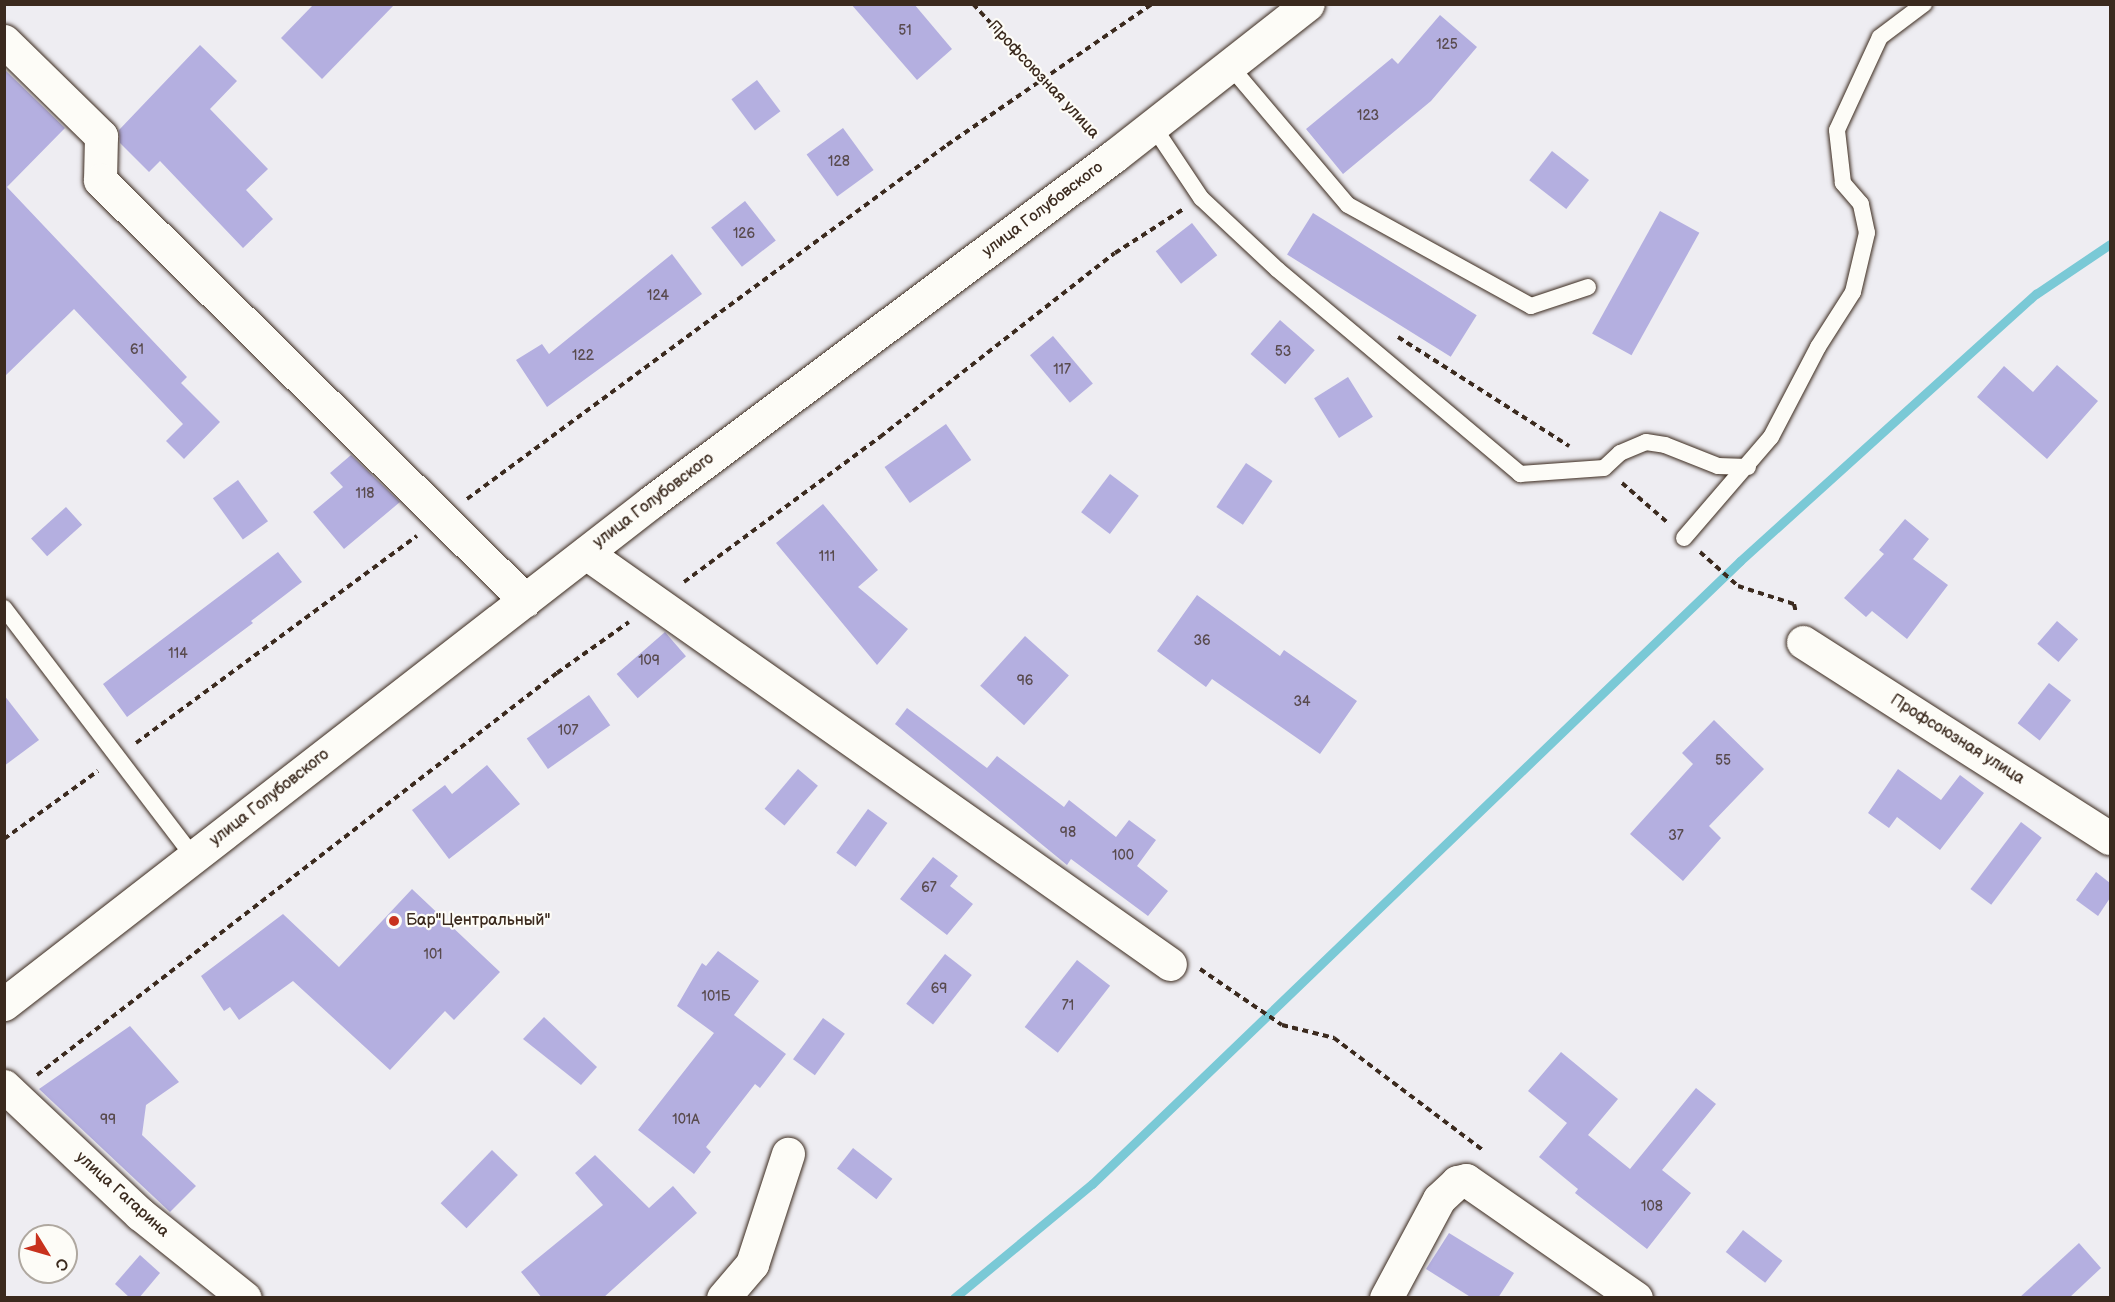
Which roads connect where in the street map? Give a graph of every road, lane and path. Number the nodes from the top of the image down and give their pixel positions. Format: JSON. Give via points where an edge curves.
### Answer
{"nodes":[{"id":1,"x":972,"y":4,"type":"edge"},
{"id":2,"x":1152,"y":4,"type":"edge"},
{"id":3,"x":1308,"y":4,"type":"edge"},
{"id":4,"x":1924,"y":4,"type":"edge"},
{"id":5,"x":4,"y":41,"type":"edge"},
{"id":6,"x":1230,"y":66,"type":"junction"},
{"id":7,"x":1042,"y":80,"type":"junction"},
{"id":8,"x":1153,"y":126,"type":"junction"},
{"id":9,"x":1114,"y":156,"type":"junction"},
{"id":10,"x":1201,"y":198,"type":"junction"},
{"id":11,"x":1588,"y":287,"type":"dead end"},
{"id":12,"x":1396,"y":335,"type":"dead end"},
{"id":13,"x":1748,"y":466,"type":"junction"},
{"id":14,"x":1604,"y":468,"type":"junction"},
{"id":15,"x":442,"y":517,"type":"junction"},
{"id":16,"x":1684,"y":538,"type":"junction"},
{"id":17,"x":586,"y":553,"type":"junction"},
{"id":18,"x":525,"y":600,"type":"junction"},
{"id":19,"x":656,"y":602,"type":"junction"},
{"id":20,"x":4,"y":608,"type":"edge"},
{"id":21,"x":1803,"y":642,"type":"joint"},
{"id":22,"x":116,"y":758,"type":"junction"},
{"id":23,"x":2110,"y":838,"type":"edge"},
{"id":24,"x":4,"y":839,"type":"edge"},
{"id":25,"x":194,"y":857,"type":"junction"},
{"id":26,"x":1170,"y":964,"type":"dead end"},
{"id":27,"x":4,"y":1004,"type":"edge"},
{"id":28,"x":1262,"y":1011,"type":"dead end"},
{"id":29,"x":1273,"y":1018,"type":"dead end"},
{"id":30,"x":9,"y":1090,"type":"edge"},
{"id":31,"x":788,"y":1154,"type":"dead end"},
{"id":32,"x":245,"y":1298,"type":"edge"},
{"id":33,"x":723,"y":1298,"type":"edge"},
{"id":34,"x":1386,"y":1298,"type":"edge"},
{"id":35,"x":1636,"y":1298,"type":"edge"}],
"edges":[{"from":1,"to":7,"type":"path","name":"Профсоюзная улица"},
{"from":2,"to":7,"type":"path"},
{"from":3,"to":6,"type":"street","name":"улица Голубовского"},
{"from":4,"to":13,"type":"lane","via":[[1880,37],[1837,130],[1843,183],[1861,204],[1867,233],[1853,292],[1770,437]]},
{"from":5,"to":15,"type":"street","via":[[100,136],[100,180]]},
{"from":6,"to":8,"type":"street","name":"улица Голубовского"},
{"from":6,"to":11,"type":"lane","via":[[1348,205],[1531,306]]},
{"from":7,"to":9,"type":"path","name":"Профсоюзная улица"},
{"from":7,"to":15,"type":"path","via":[[947,145]]},
{"from":8,"to":9,"type":"street","name":"улица Голубовского"},
{"from":8,"to":10,"type":"lane"},
{"from":9,"to":17,"type":"street","name":"улица Голубовского"},
{"from":10,"to":14,"type":"lane","via":[[1278,270],[1520,474]]},
{"from":10,"to":19,"type":"path","via":[[1115,253],[908,416]]},
{"from":12,"to":14,"type":"path"},
{"from":13,"to":14,"type":"lane","via":[[1718,466],[1665,445],[1646,442],[1620,453]]},
{"from":13,"to":16,"type":"lane"},
{"from":14,"to":16,"type":"path"},
{"from":15,"to":18,"type":"street"},
{"from":15,"to":22,"type":"path"},
{"from":16,"to":21,"type":"path","via":[[1738,586],[1794,604]]},
{"from":17,"to":18,"type":"street","name":"улица Голубовского"},
{"from":17,"to":19,"type":"street"},
{"from":18,"to":25,"type":"street","name":"улица Голубовского"},
{"from":19,"to":26,"type":"street"},
{"from":19,"to":30,"type":"path"},
{"from":20,"to":22,"type":"lane"},
{"from":21,"to":23,"type":"street","name":"Профсоюзная улица"},
{"from":22,"to":24,"type":"path"},
{"from":22,"to":25,"type":"lane"},
{"from":25,"to":27,"type":"street","name":"улица Голубовского"},
{"from":28,"to":29,"type":"path"},
{"from":30,"to":32,"type":"street","name":"улица Гагарина","via":[[140,1214]]},
{"from":31,"to":33,"type":"street","via":[[752,1264]]},
{"from":34,"to":35,"type":"street","via":[[1439,1199],[1457,1182],[1466,1180]]}]}
